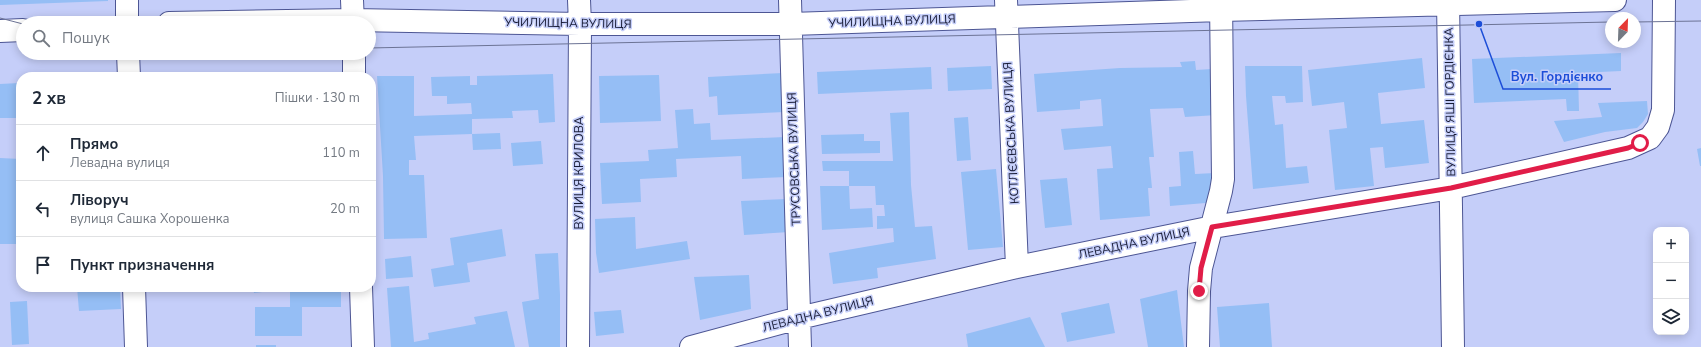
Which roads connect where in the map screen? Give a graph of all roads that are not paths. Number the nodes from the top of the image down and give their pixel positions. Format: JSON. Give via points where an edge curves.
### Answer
{"nodes":[{"id":1,"x":127,"y":0,"type":"edge"},
{"id":2,"x":579,"y":0,"type":"edge"},
{"id":3,"x":790,"y":0,"type":"edge"},
{"id":4,"x":1615,"y":0,"type":"edge"},
{"id":5,"x":1664,"y":0,"type":"edge"},
{"id":6,"x":1448,"y":2,"type":"edge"},
{"id":7,"x":1221,"y":5,"type":"edge"},
{"id":8,"x":1006,"y":8,"type":"edge"},
{"id":9,"x":352,"y":14,"type":"edge"},
{"id":10,"x":127,"y":16,"type":"edge"},
{"id":11,"x":311,"y":16,"type":"edge"},
{"id":12,"x":580,"y":24,"type":"junction"},
{"id":13,"x":791,"y":24,"type":"junction"},
{"id":14,"x":16,"y":30,"type":"edge"},
{"id":15,"x":0,"y":31,"type":"edge"},
{"id":16,"x":128,"y":60,"type":"edge"},
{"id":17,"x":354,"y":60,"type":"edge"},
{"id":18,"x":129,"y":72,"type":"edge"},
{"id":19,"x":354,"y":72,"type":"edge"},
{"id":20,"x":1451,"y":188,"type":"junction"},
{"id":21,"x":1212,"y":227,"type":"junction"},
{"id":22,"x":1017,"y":267,"type":"junction"},
{"id":23,"x":134,"y":292,"type":"edge"},
{"id":24,"x":361,"y":292,"type":"edge"},
{"id":25,"x":799,"y":318,"type":"junction"},
{"id":26,"x":136,"y":347,"type":"edge"},
{"id":27,"x":363,"y":347,"type":"edge"},
{"id":28,"x":578,"y":347,"type":"edge"},
{"id":29,"x":691,"y":347,"type":"edge"},
{"id":30,"x":800,"y":347,"type":"edge"},
{"id":31,"x":1198,"y":347,"type":"edge"},
{"id":32,"x":1454,"y":347,"type":"edge"}],
"edges":[{"from":1,"to":10,"type":"street"},
{"from":2,"to":12,"type":"street","name":"ВУЛИЦЯ КРИЛОВА"},
{"from":3,"to":13,"type":"street","name":"ТРУСОВСЬКА ВУЛИЦЯ"},
{"from":4,"to":6,"type":"street","name":"УЧИЛИЩНА ВУЛИЦЯ"},
{"from":5,"to":20,"type":"street","name":"ЛЕВАДНА ВУЛИЦЯ","via":[[1663,110],[1658,127],[1650,138],[1628,148]]},
{"from":6,"to":7,"type":"street","name":"УЧИЛИЩНА ВУЛИЦЯ"},
{"from":6,"to":20,"type":"street","name":"ВУЛИЦЯ ЯШІ ГОРДІЄНКА"},
{"from":7,"to":8,"type":"street","name":"УЧИЛИЩНА ВУЛИЦЯ"},
{"from":7,"to":21,"type":"street","via":[[1223,179]]},
{"from":8,"to":13,"type":"street","name":"УЧИЛИЩНА ВУЛИЦЯ"},
{"from":8,"to":22,"type":"street","name":"КОТЛЄЄВСЬКА ВУЛИЦЯ"},
{"from":9,"to":11,"type":"street","name":"УЧИЛИЩНА ВУЛИЦЯ"},
{"from":9,"to":12,"type":"street","name":"УЧИЛИЩНА ВУЛИЦЯ"},
{"from":12,"to":13,"type":"street","name":"УЧИЛИЩНА ВУЛИЦЯ"},
{"from":12,"to":28,"type":"street","name":"ВУЛИЦЯ КРИЛОВА"},
{"from":13,"to":25,"type":"street","name":"ТРУСОВСЬКА ВУЛИЦЯ"},
{"from":14,"to":15,"type":"street"},
{"from":16,"to":18,"type":"street"},
{"from":17,"to":19,"type":"street"},
{"from":20,"to":21,"type":"street","name":"ЛЕВАДНА ВУЛИЦЯ"},
{"from":20,"to":32,"type":"street","name":"ВУЛИЦЯ ЯШІ ГОРДІЄНКА"},
{"from":21,"to":22,"type":"street","name":"ЛЕВАДНА ВУЛИЦЯ"},
{"from":21,"to":31,"type":"street","via":[[1201,268]]},
{"from":22,"to":25,"type":"street","name":"ЛЕВАДНА ВУЛИЦЯ"},
{"from":23,"to":26,"type":"street"},
{"from":24,"to":27,"type":"street"},
{"from":25,"to":29,"type":"street","name":"ЛЕВАДНА ВУЛИЦЯ"},
{"from":25,"to":30,"type":"street","name":"ТРУСОВСЬКА ВУЛИЦЯ"}]}
